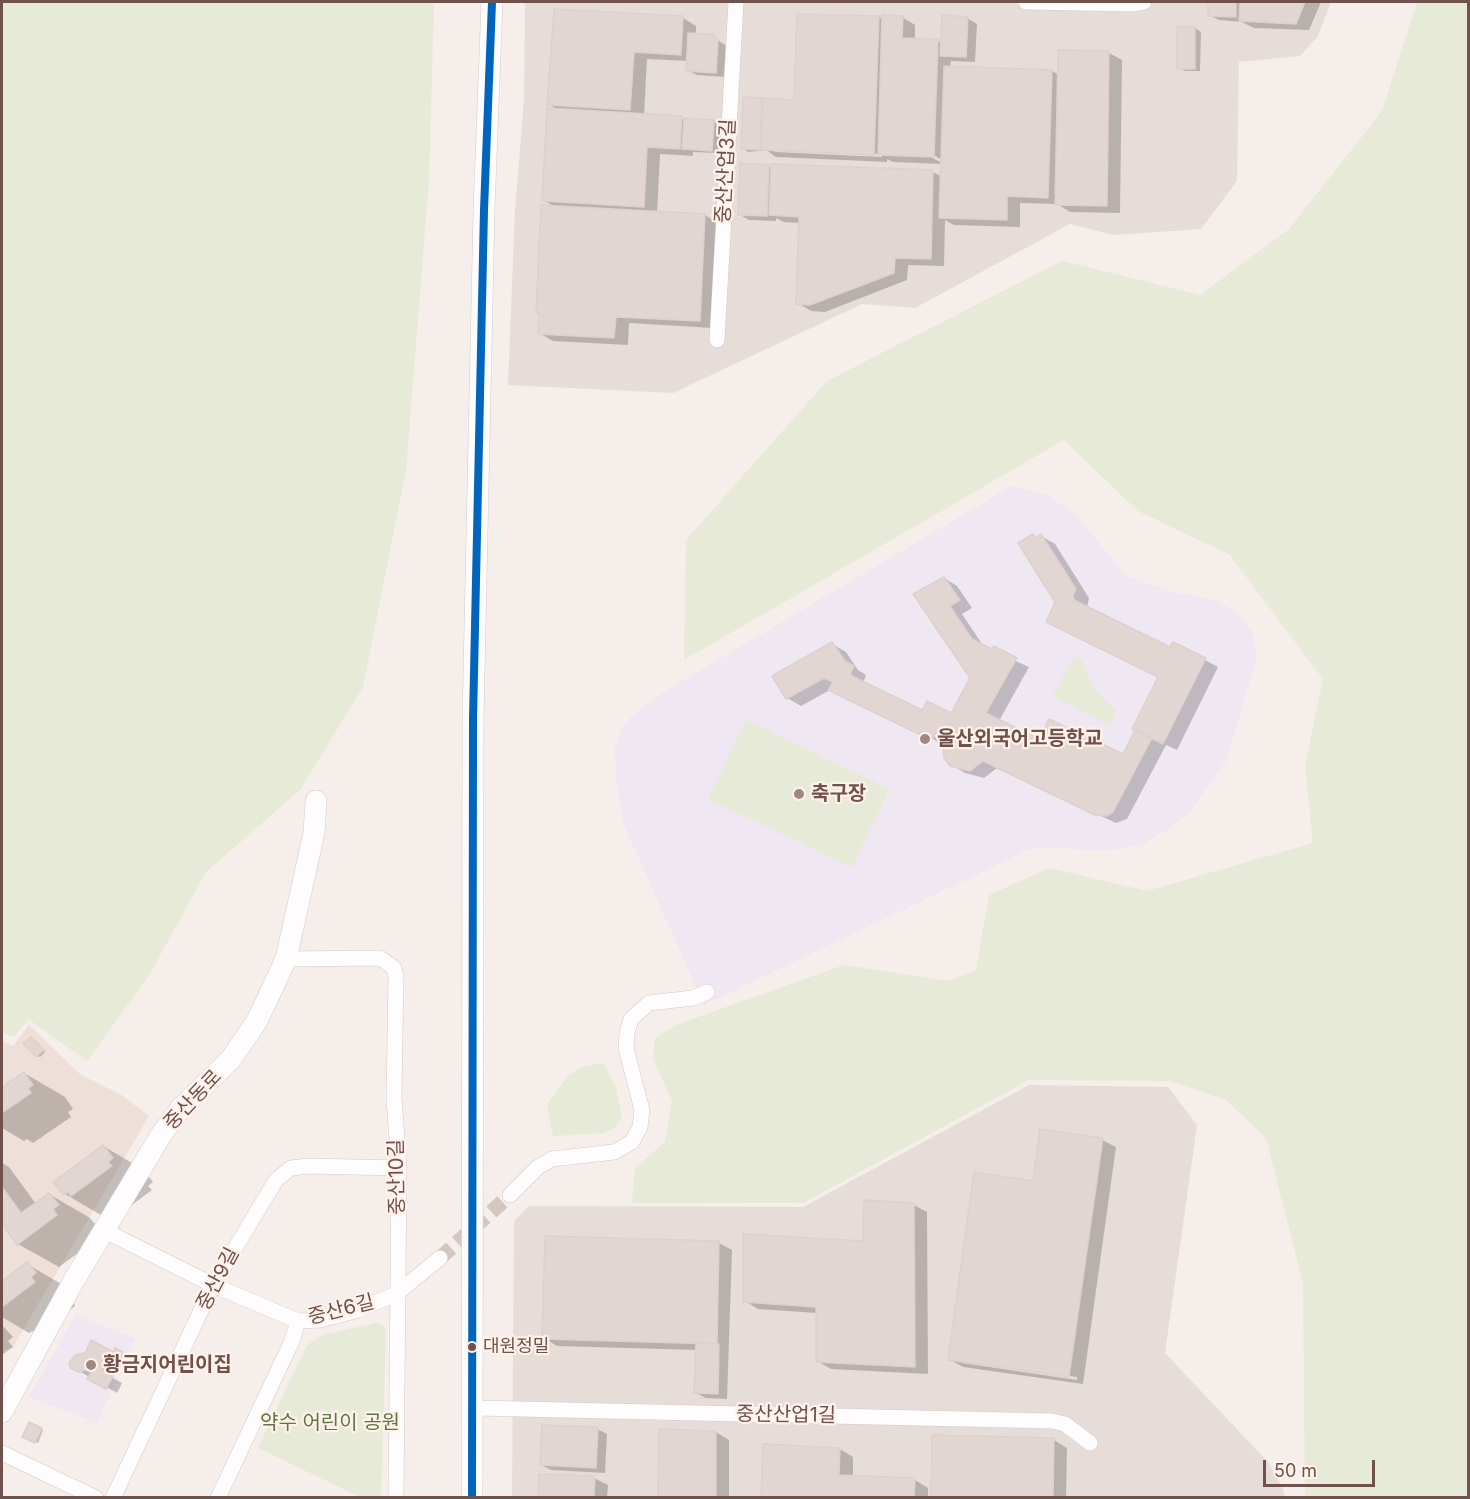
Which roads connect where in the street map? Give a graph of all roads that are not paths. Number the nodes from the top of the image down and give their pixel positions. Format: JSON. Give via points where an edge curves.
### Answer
{"nodes":[{"id":1,"x":492,"y":2,"type":"edge"},
{"id":2,"x":736,"y":2,"type":"edge"},
{"id":3,"x":1026,"y":2,"type":"edge"},
{"id":4,"x":1144,"y":2,"type":"edge"},
{"id":5,"x":717,"y":340,"type":"dead end"},
{"id":6,"x":316,"y":801,"type":"dead end"},
{"id":7,"x":286,"y":959,"type":"junction"},
{"id":8,"x":707,"y":992,"type":"dead end"},
{"id":9,"x":399,"y":1168,"type":"junction"},
{"id":10,"x":510,"y":1195,"type":"tunnel mouth"},
{"id":11,"x":105,"y":1231,"type":"junction"},
{"id":12,"x":440,"y":1257,"type":"tunnel mouth"},
{"id":13,"x":213,"y":1285,"type":"junction"},
{"id":14,"x":396,"y":1294,"type":"junction"},
{"id":15,"x":298,"y":1321,"type":"junction"},
{"id":16,"x":475,"y":1408,"type":"junction"},
{"id":17,"x":2,"y":1412,"type":"edge"},
{"id":18,"x":1090,"y":1443,"type":"dead end"},
{"id":19,"x":2,"y":1453,"type":"edge"},
{"id":20,"x":96,"y":1497,"type":"edge"},
{"id":21,"x":113,"y":1497,"type":"edge"},
{"id":22,"x":218,"y":1497,"type":"edge"},
{"id":23,"x":396,"y":1497,"type":"edge"},
{"id":24,"x":472,"y":1497,"type":"edge"}],
"edges":[{"from":1,"to":16,"type":"street","via":[[473,719]]},
{"from":2,"to":5,"type":"street","name":"중산산업3길"},
{"from":3,"to":4,"type":"street"},
{"from":6,"to":7,"type":"street","name":"중산동로","via":[[314,833]]},
{"from":7,"to":9,"type":"street","name":"중산10길","via":[[380,958],[394,968],[394,1098]]},
{"from":7,"to":11,"type":"street","name":"중산동로","via":[[256,1020],[231,1059],[180,1108]]},
{"from":8,"to":10,"type":"street","via":[[693,998],[649,1003],[631,1019],[626,1048],[642,1110],[640,1127],[632,1142],[614,1152],[552,1159],[538,1167]]},
{"from":9,"to":13,"type":"street","name":"중산9길","via":[[291,1168],[276,1180],[260,1203]]},
{"from":9,"to":14,"type":"street","name":"중산10길"},
{"from":11,"to":13,"type":"street","name":"중산6길"},
{"from":11,"to":17,"type":"street","name":"중산동로"},
{"from":12,"to":14,"type":"street","name":"중산6길"},
{"from":13,"to":15,"type":"street","name":"중산6길"},
{"from":13,"to":21,"type":"street","name":"중산9길"},
{"from":14,"to":15,"type":"street","name":"중산6길","via":[[358,1310],[321,1320]]},
{"from":14,"to":23,"type":"street","name":"중산10길"},
{"from":15,"to":22,"type":"street"},
{"from":16,"to":18,"type":"street","name":"중산산업1길","via":[[1052,1421],[1065,1425]]},
{"from":16,"to":24,"type":"street"},
{"from":19,"to":20,"type":"street"}]}
